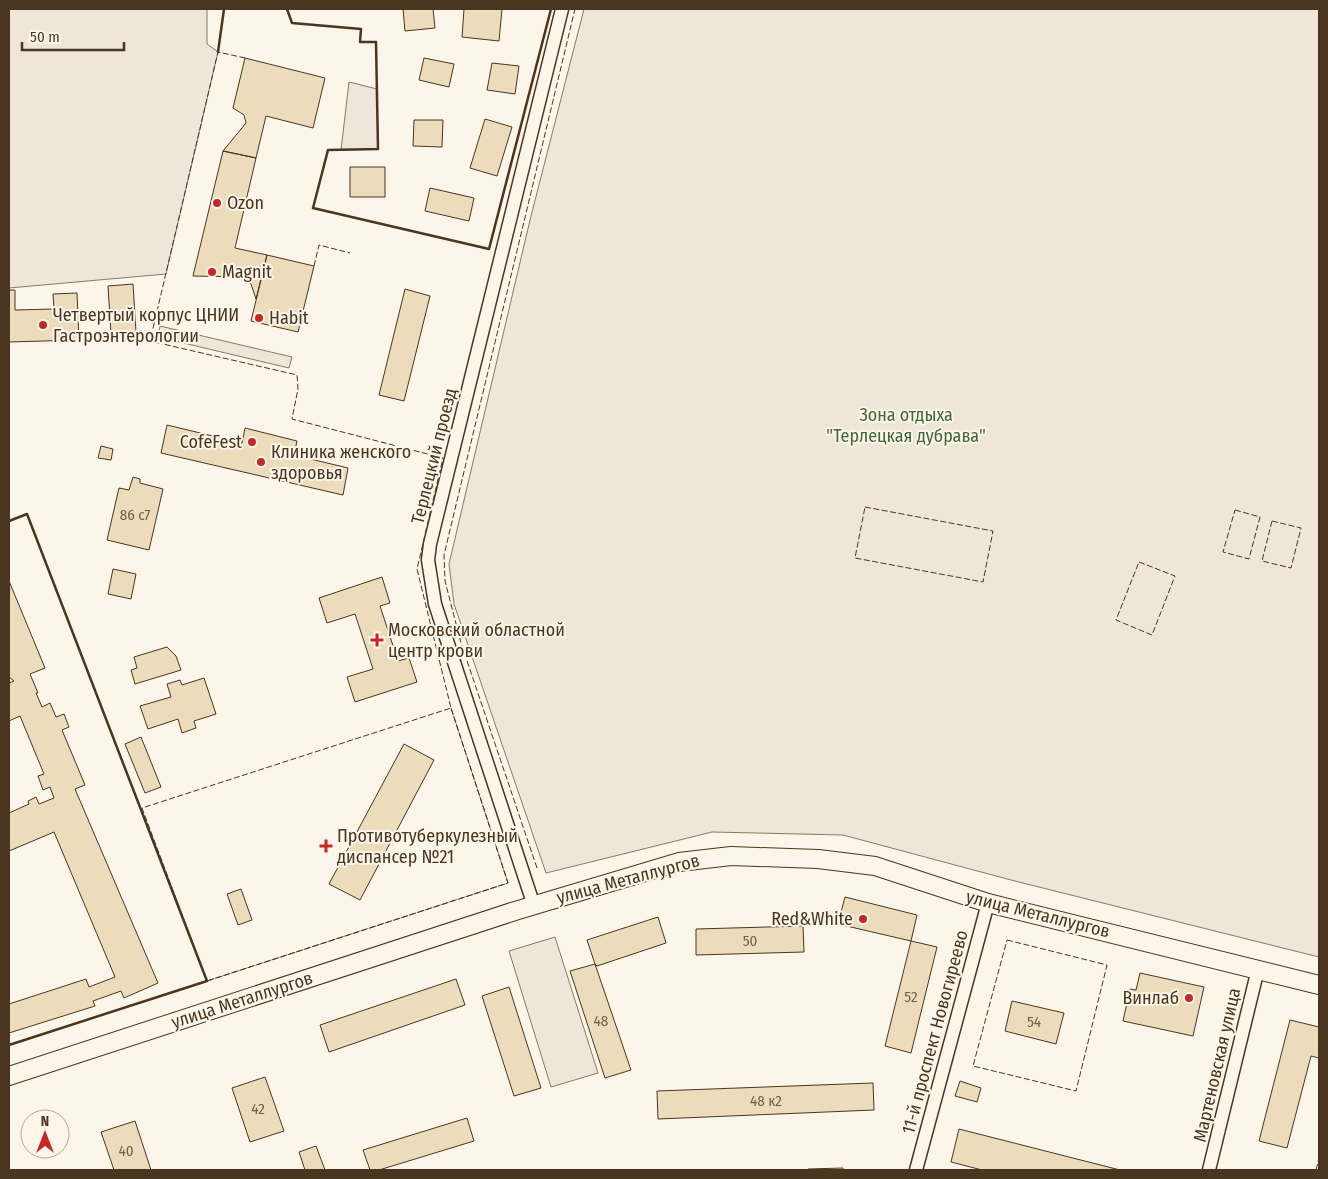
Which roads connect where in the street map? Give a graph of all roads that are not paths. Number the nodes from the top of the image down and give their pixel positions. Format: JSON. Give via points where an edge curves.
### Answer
{"nodes":[{"id":1,"x":562,"y":9,"type":"edge"},
{"id":2,"x":988,"y":903,"type":"junction"},
{"id":3,"x":534,"y":906,"type":"junction"},
{"id":4,"x":1258,"y":968,"type":"junction"},
{"id":5,"x":1319,"y":985,"type":"edge"},
{"id":6,"x":9,"y":1076,"type":"edge"},
{"id":7,"x":916,"y":1170,"type":"edge"},
{"id":8,"x":1210,"y":1170,"type":"edge"}],
"edges":[{"from":1,"to":3,"type":"street","name":"Терлецкий проезд","via":[[428,560],[435,604]]},
{"from":2,"to":3,"type":"street","name":"улица Металлургов","via":[[875,866],[818,859],[739,856],[679,862]]},
{"from":2,"to":4,"type":"street","name":"улица Металлургов"},
{"from":2,"to":7,"type":"street","name":"11-й проспект Новогиреево"},
{"from":3,"to":6,"type":"street","name":"улица Металлургов"},
{"from":4,"to":5,"type":"street","name":"улица Металлургов"},
{"from":4,"to":8,"type":"street","name":"Мартеновская улица"}]}
